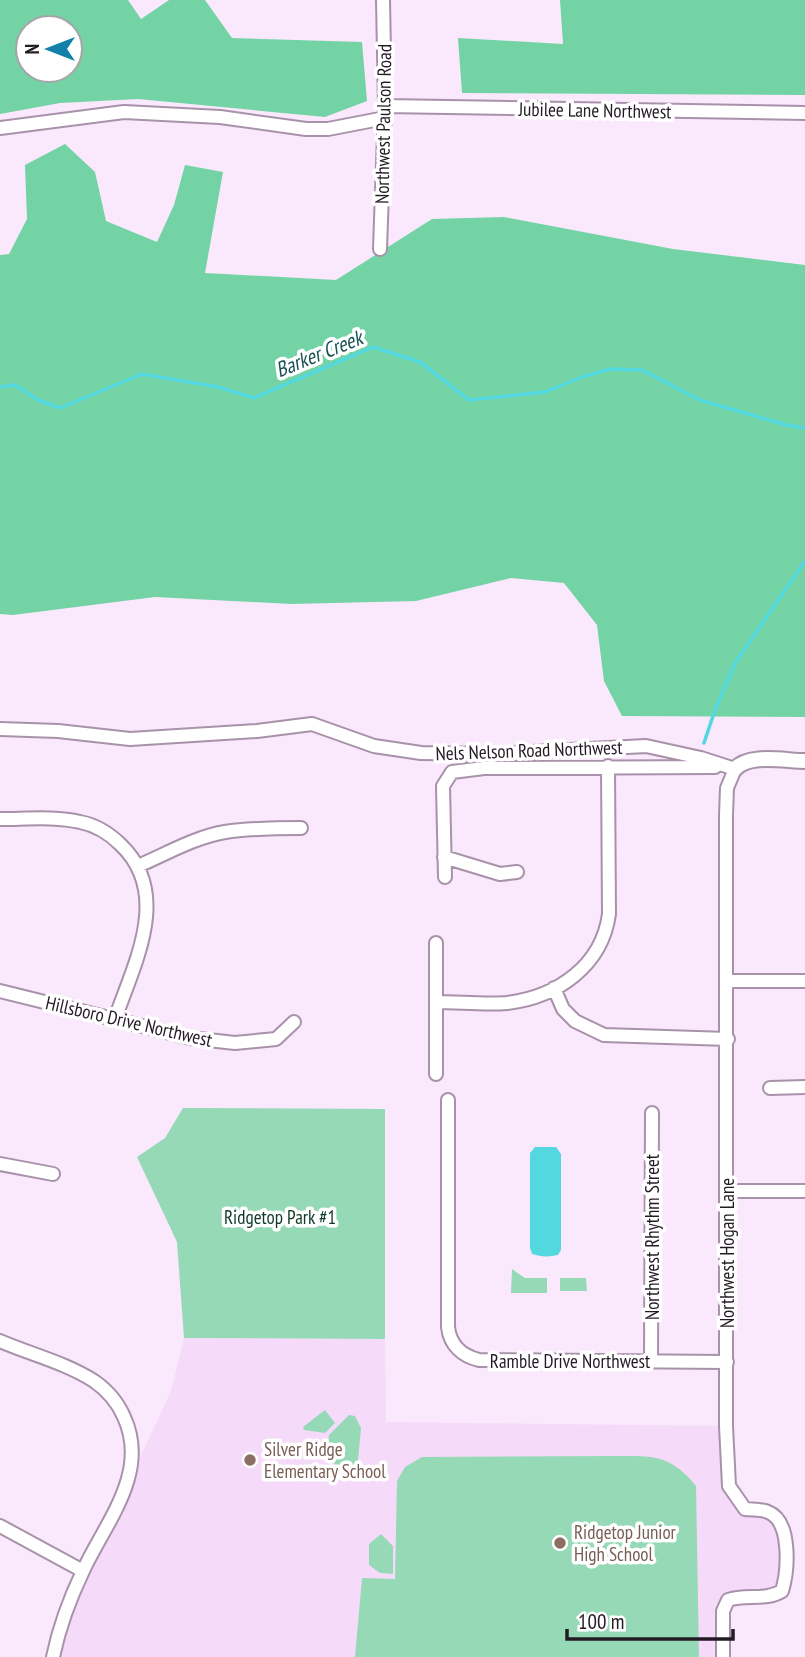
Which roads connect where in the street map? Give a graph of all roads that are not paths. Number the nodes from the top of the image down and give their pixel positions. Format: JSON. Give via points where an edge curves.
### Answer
{"nodes":[{"id":1,"x":383,"y":0,"type":"edge"},
{"id":2,"x":385,"y":112,"type":"junction"},
{"id":3,"x":805,"y":113,"type":"edge"},
{"id":4,"x":0,"y":128,"type":"edge"},
{"id":5,"x":380,"y":249,"type":"dead end"},
{"id":6,"x":0,"y":729,"type":"edge"},
{"id":7,"x":805,"y":761,"type":"edge"},
{"id":8,"x":608,"y":766,"type":"junction"},
{"id":9,"x":731,"y":768,"type":"junction"},
{"id":10,"x":0,"y":819,"type":"edge"},
{"id":11,"x":301,"y":828,"type":"dead end"},
{"id":12,"x":444,"y":857,"type":"junction"},
{"id":13,"x":138,"y":866,"type":"junction"},
{"id":14,"x":517,"y":872,"type":"dead end"},
{"id":15,"x":445,"y":877,"type":"dead end"},
{"id":16,"x":436,"y":943,"type":"dead end"},
{"id":17,"x":727,"y":981,"type":"junction"},
{"id":18,"x":805,"y":981,"type":"edge"},
{"id":19,"x":554,"y":988,"type":"junction"},
{"id":20,"x":0,"y":991,"type":"edge"},
{"id":21,"x":436,"y":1002,"type":"junction"},
{"id":22,"x":115,"y":1020,"type":"junction"},
{"id":23,"x":294,"y":1022,"type":"dead end"},
{"id":24,"x":728,"y":1039,"type":"junction"},
{"id":25,"x":436,"y":1074,"type":"dead end"},
{"id":26,"x":805,"y":1087,"type":"edge"},
{"id":27,"x":770,"y":1088,"type":"dead end"},
{"id":28,"x":448,"y":1100,"type":"dead end"},
{"id":29,"x":652,"y":1113,"type":"dead end"},
{"id":30,"x":0,"y":1164,"type":"edge"},
{"id":31,"x":53,"y":1174,"type":"dead end"},
{"id":32,"x":726,"y":1191,"type":"junction"},
{"id":33,"x":805,"y":1191,"type":"edge"},
{"id":34,"x":0,"y":1341,"type":"edge"},
{"id":35,"x":651,"y":1361,"type":"junction"},
{"id":36,"x":727,"y":1362,"type":"junction"},
{"id":37,"x":0,"y":1526,"type":"edge"},
{"id":38,"x":83,"y":1571,"type":"junction"},
{"id":39,"x":53,"y":1657,"type":"edge"},
{"id":40,"x":723,"y":1657,"type":"edge"}],
"edges":[{"from":1,"to":2,"type":"street","name":"Northwest Paulson Road"},
{"from":2,"to":3,"type":"street","name":"Jubilee Lane Northwest"},
{"from":2,"to":4,"type":"street","name":"Jubilee Lane Northwest","via":[[328,129],[124,112]]},
{"from":2,"to":5,"type":"street","name":"Northwest Paulson Road"},
{"from":6,"to":9,"type":"street","name":"Nels Nelson Road Northwest","via":[[130,739],[312,724],[374,746],[421,753],[646,746]]},
{"from":7,"to":9,"type":"street","via":[[750,760]]},
{"from":8,"to":9,"type":"street"},
{"from":8,"to":12,"type":"street","via":[[452,772],[443,786]]},
{"from":8,"to":19,"type":"street","via":[[607,932],[588,965]]},
{"from":9,"to":17,"type":"street","name":"Northwest Hogan Lane","via":[[726,816]]},
{"from":10,"to":13,"type":"street","via":[[80,821],[112,836]]},
{"from":11,"to":13,"type":"street","via":[[222,832]]},
{"from":12,"to":14,"type":"street","via":[[500,874]]},
{"from":12,"to":15,"type":"street"},
{"from":13,"to":22,"type":"street","via":[[148,895],[148,917]]},
{"from":16,"to":21,"type":"street"},
{"from":17,"to":18,"type":"street"},
{"from":17,"to":24,"type":"street","name":"Northwest Hogan Lane"},
{"from":19,"to":21,"type":"street","via":[[538,997],[504,1003]]},
{"from":19,"to":24,"type":"street","via":[[563,1009],[575,1021],[604,1035]]},
{"from":20,"to":22,"type":"street","name":"Hillsboro Drive Northwest"},
{"from":21,"to":25,"type":"street"},
{"from":22,"to":23,"type":"street","name":"Hillsboro Drive Northwest","via":[[190,1038],[235,1043],[276,1039]]},
{"from":24,"to":32,"type":"street","name":"Northwest Hogan Lane"},
{"from":26,"to":27,"type":"street"},
{"from":28,"to":35,"type":"street","name":"Ramble Drive Northwest","via":[[447,1327],[456,1348],[466,1357],[480,1360]]},
{"from":29,"to":35,"type":"street","name":"Northwest Rhythm Street"},
{"from":30,"to":31,"type":"street"},
{"from":32,"to":33,"type":"street"},
{"from":32,"to":36,"type":"street","name":"Northwest Hogan Lane"},
{"from":34,"to":38,"type":"street","via":[[94,1381],[120,1408],[128,1426],[133,1443],[130,1472],[120,1502]]},
{"from":35,"to":36,"type":"street","name":"Ramble Drive Northwest"},
{"from":36,"to":40,"type":"street","name":"Northwest Hogan Lane","via":[[729,1486],[745,1509],[769,1512],[786,1535],[782,1591],[772,1597],[728,1600],[723,1611]]},
{"from":37,"to":38,"type":"street"},
{"from":38,"to":39,"type":"street"}]}
